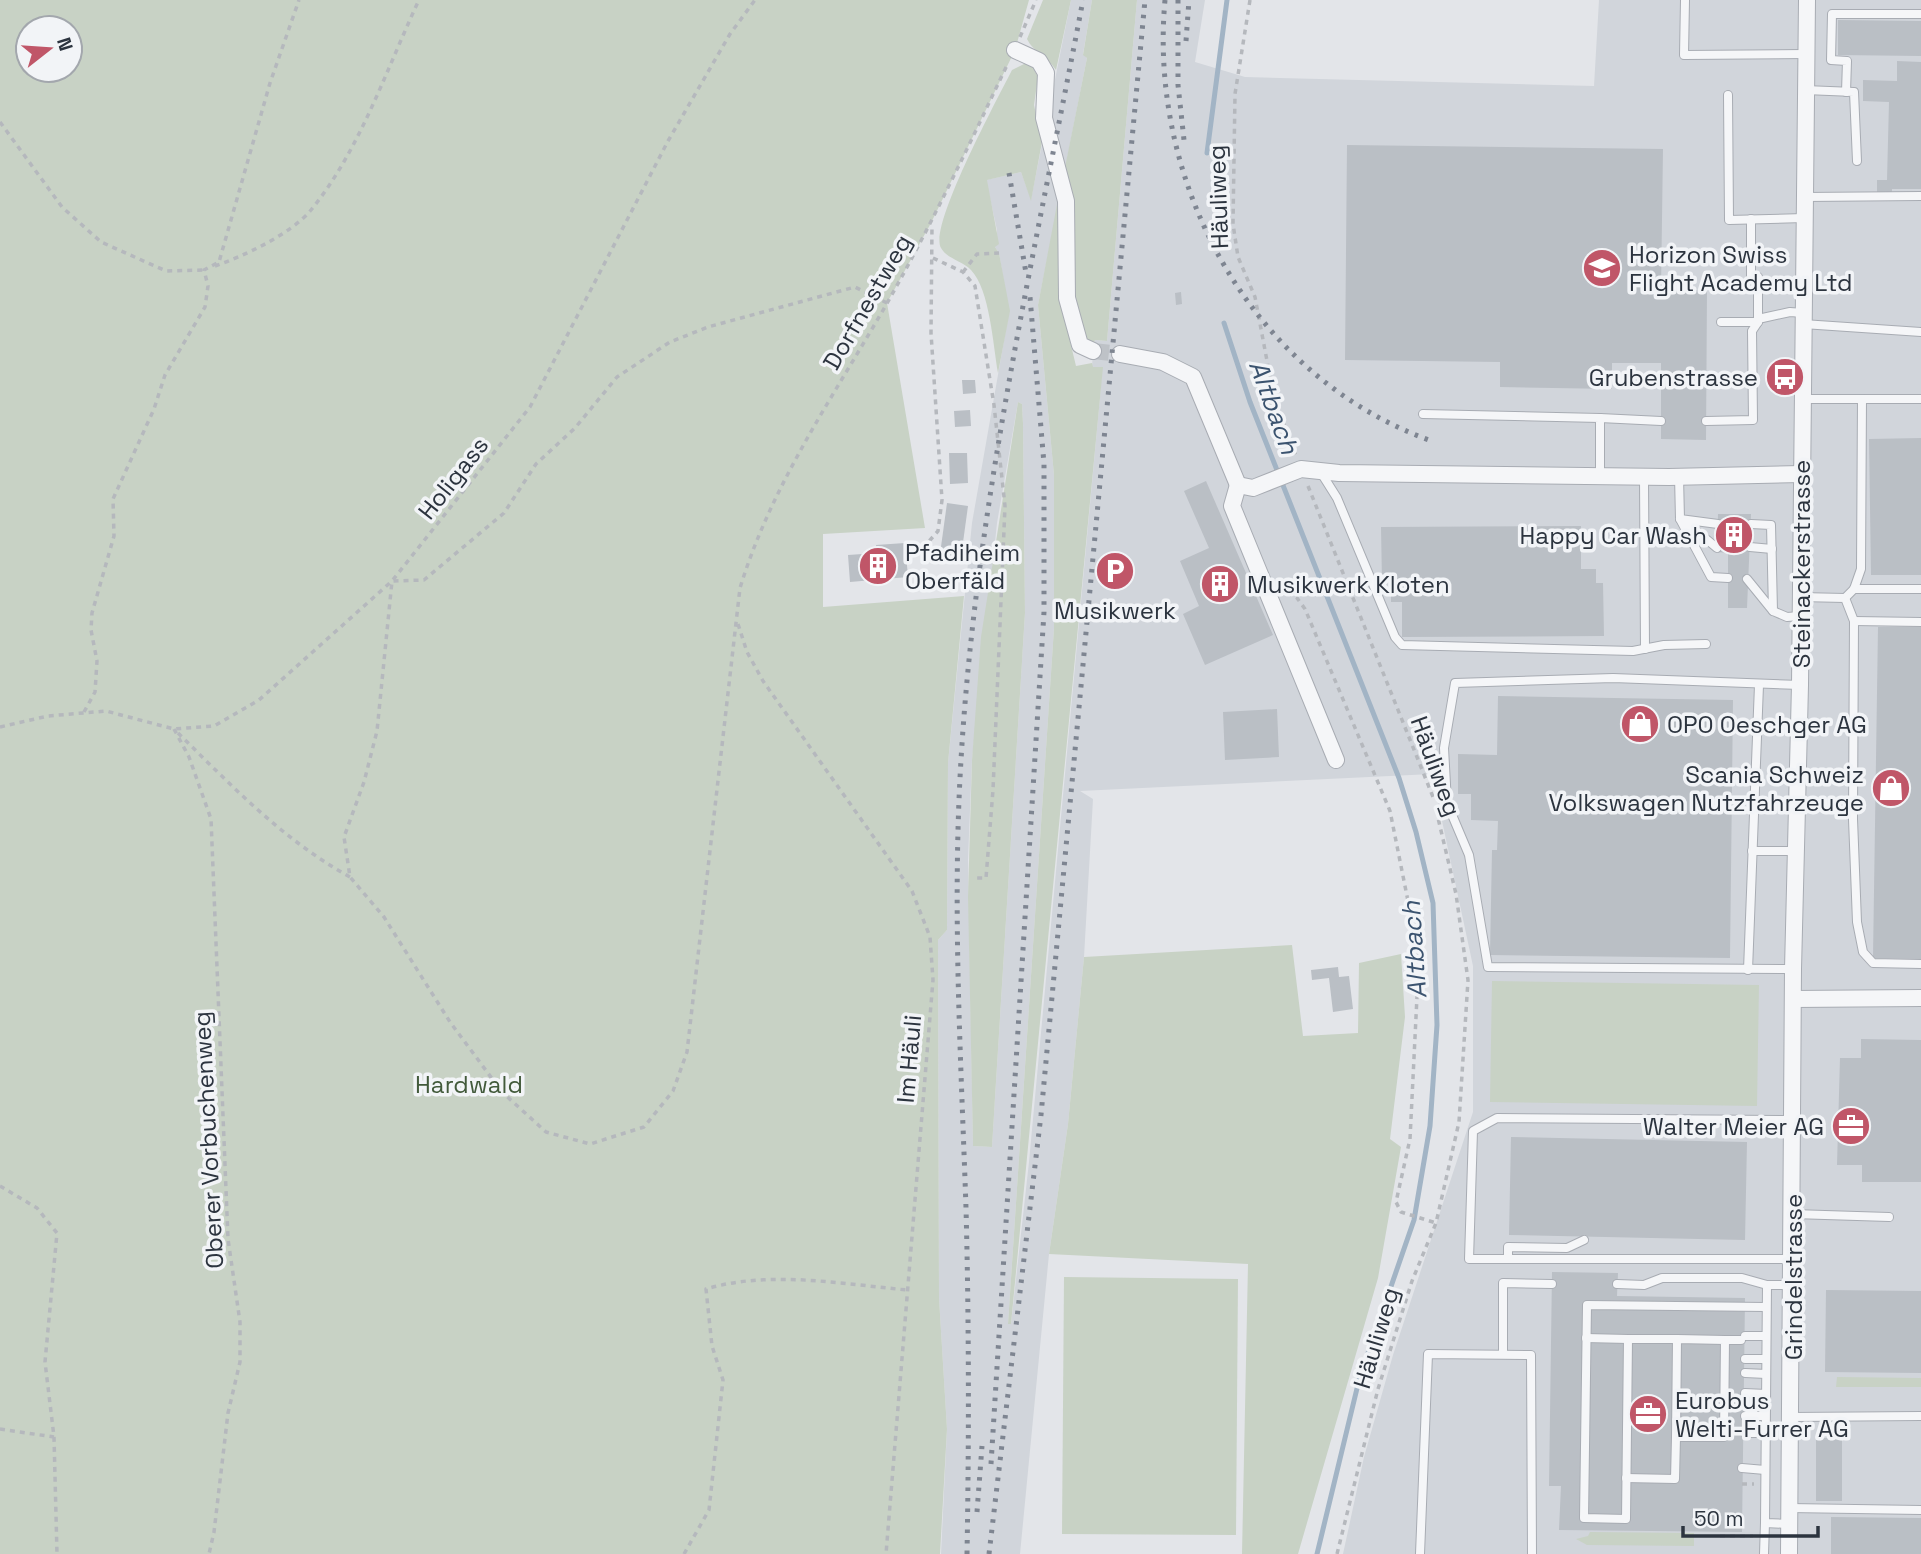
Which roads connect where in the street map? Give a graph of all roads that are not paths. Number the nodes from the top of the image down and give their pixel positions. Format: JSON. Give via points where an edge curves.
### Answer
{"nodes":[{"id":1,"x":1685,"y":0,"type":"edge"},
{"id":2,"x":1807,"y":0,"type":"edge"},
{"id":3,"x":1921,"y":14,"type":"edge"},
{"id":4,"x":1014,"y":50,"type":"road end"},
{"id":5,"x":1806,"y":54,"type":"junction"},
{"id":6,"x":1805,"y":90,"type":"junction"},
{"id":7,"x":1846,"y":92,"type":"junction"},
{"id":8,"x":1728,"y":95,"type":"dead end"},
{"id":9,"x":1857,"y":161,"type":"dead end"},
{"id":10,"x":1921,"y":196,"type":"edge"},
{"id":11,"x":1804,"y":197,"type":"junction"},
{"id":12,"x":1804,"y":218,"type":"junction"},
{"id":13,"x":1751,"y":219,"type":"junction"},
{"id":14,"x":1803,"y":318,"type":"junction"},
{"id":15,"x":1758,"y":321,"type":"junction"},
{"id":16,"x":1721,"y":322,"type":"dead end"},
{"id":17,"x":1921,"y":332,"type":"edge"},
{"id":18,"x":1094,"y":351,"type":"tunnel mouth"},
{"id":19,"x":1120,"y":354,"type":"tunnel mouth"},
{"id":20,"x":1802,"y":399,"type":"junction"},
{"id":21,"x":1862,"y":399,"type":"junction"},
{"id":22,"x":1921,"y":399,"type":"edge"},
{"id":23,"x":1423,"y":414,"type":"dead end"},
{"id":24,"x":1600,"y":418,"type":"junction"},
{"id":25,"x":1706,"y":421,"type":"dead end"},
{"id":26,"x":1661,"y":422,"type":"dead end"},
{"id":27,"x":1320,"y":471,"type":"junction"},
{"id":28,"x":1801,"y":474,"type":"junction"},
{"id":29,"x":1600,"y":476,"type":"junction"},
{"id":30,"x":1644,"y":476,"type":"junction"},
{"id":31,"x":1679,"y":476,"type":"junction"},
{"id":32,"x":1238,"y":485,"type":"junction"},
{"id":33,"x":1680,"y":519,"type":"junction"},
{"id":34,"x":1717,"y":524,"type":"dead end"},
{"id":35,"x":1751,"y":524,"type":"dead end"},
{"id":36,"x":1750,"y":547,"type":"dead end"},
{"id":37,"x":1717,"y":548,"type":"dead end"},
{"id":38,"x":1772,"y":549,"type":"junction"},
{"id":39,"x":1728,"y":578,"type":"dead end"},
{"id":40,"x":1747,"y":579,"type":"dead end"},
{"id":41,"x":1854,"y":589,"type":"junction"},
{"id":42,"x":1921,"y":589,"type":"edge"},
{"id":43,"x":1800,"y":597,"type":"junction"},
{"id":44,"x":1845,"y":597,"type":"junction"},
{"id":45,"x":1773,"y":611,"type":"junction"},
{"id":46,"x":1800,"y":616,"type":"junction"},
{"id":47,"x":1854,"y":621,"type":"junction"},
{"id":48,"x":1921,"y":622,"type":"edge"},
{"id":49,"x":1706,"y":645,"type":"dead end"},
{"id":50,"x":1645,"y":649,"type":"junction"},
{"id":51,"x":1759,"y":685,"type":"junction"},
{"id":52,"x":1800,"y":685,"type":"junction"},
{"id":53,"x":1336,"y":760,"type":"dead end"},
{"id":54,"x":1752,"y":851,"type":"junction"},
{"id":55,"x":1796,"y":851,"type":"junction"},
{"id":56,"x":1921,"y":964,"type":"edge"},
{"id":57,"x":1793,"y":969,"type":"junction"},
{"id":58,"x":1748,"y":970,"type":"junction"},
{"id":59,"x":1921,"y":998,"type":"edge"},
{"id":60,"x":1793,"y":999,"type":"junction"},
{"id":61,"x":1794,"y":1120,"type":"junction"},
{"id":62,"x":1793,"y":1214,"type":"junction"},
{"id":63,"x":1889,"y":1217,"type":"dead end"},
{"id":64,"x":1584,"y":1240,"type":"dead end"},
{"id":65,"x":1508,"y":1259,"type":"junction"},
{"id":66,"x":1793,"y":1259,"type":"junction"},
{"id":67,"x":1552,"y":1284,"type":"dead end"},
{"id":68,"x":1618,"y":1284,"type":"dead end"},
{"id":69,"x":1766,"y":1285,"type":"junction"},
{"id":70,"x":1792,"y":1285,"type":"junction"},
{"id":71,"x":1766,"y":1307,"type":"junction"},
{"id":72,"x":1766,"y":1336,"type":"junction"},
{"id":73,"x":1586,"y":1338,"type":"junction"},
{"id":74,"x":1628,"y":1339,"type":"junction"},
{"id":75,"x":1677,"y":1339,"type":"junction"},
{"id":76,"x":1725,"y":1340,"type":"junction"},
{"id":77,"x":1503,"y":1354,"type":"junction"},
{"id":78,"x":1745,"y":1359,"type":"dead end"},
{"id":79,"x":1766,"y":1359,"type":"junction"},
{"id":80,"x":1745,"y":1373,"type":"dead end"},
{"id":81,"x":1766,"y":1374,"type":"junction"},
{"id":82,"x":1745,"y":1394,"type":"dead end"},
{"id":83,"x":1766,"y":1394,"type":"junction"},
{"id":84,"x":1745,"y":1416,"type":"dead end"},
{"id":85,"x":1765,"y":1416,"type":"junction"},
{"id":86,"x":1921,"y":1416,"type":"edge"},
{"id":87,"x":1791,"y":1417,"type":"junction"},
{"id":88,"x":1745,"y":1433,"type":"dead end"},
{"id":89,"x":1765,"y":1433,"type":"junction"},
{"id":90,"x":1676,"y":1437,"type":"junction"},
{"id":91,"x":1742,"y":1468,"type":"dead end"},
{"id":92,"x":1765,"y":1470,"type":"junction"},
{"id":93,"x":1626,"y":1478,"type":"junction"},
{"id":94,"x":1921,"y":1510,"type":"edge"},
{"id":95,"x":1789,"y":1516,"type":"junction"},
{"id":96,"x":1765,"y":1523,"type":"junction"},
{"id":97,"x":1420,"y":1554,"type":"edge"},
{"id":98,"x":1532,"y":1554,"type":"edge"},
{"id":99,"x":1764,"y":1554,"type":"edge"},
{"id":100,"x":1789,"y":1554,"type":"edge"}],
"edges":[{"from":1,"to":5,"type":"lane","via":[[1684,55]]},
{"from":2,"to":5,"type":"street","name":"Steinackerstrasse"},
{"from":3,"to":7,"type":"lane","via":[[1832,14],[1831,60],[1847,61]]},
{"from":4,"to":18,"type":"street","via":[[1039,61],[1046,73],[1044,118],[1066,208],[1068,308],[1080,345]]},
{"from":5,"to":6,"type":"street","name":"Steinackerstrasse"},
{"from":6,"to":7,"type":"lane"},
{"from":6,"to":11,"type":"street","name":"Steinackerstrasse"},
{"from":7,"to":9,"type":"lane","via":[[1854,92]]},
{"from":8,"to":13,"type":"lane","via":[[1729,220]]},
{"from":10,"to":11,"type":"lane"},
{"from":11,"to":12,"type":"street","name":"Steinackerstrasse"},
{"from":12,"to":13,"type":"lane"},
{"from":12,"to":14,"type":"street","name":"Steinackerstrasse"},
{"from":13,"to":15,"type":"lane","via":[[1751,277],[1758,278]]},
{"from":14,"to":15,"type":"lane","via":[[1790,312]]},
{"from":14,"to":17,"type":"lane"},
{"from":14,"to":20,"type":"street","name":"Steinackerstrasse"},
{"from":15,"to":16,"type":"lane"},
{"from":15,"to":25,"type":"lane","via":[[1752,331],[1753,420]]},
{"from":19,"to":32,"type":"street","via":[[1163,362],[1193,377]]},
{"from":20,"to":21,"type":"lane"},
{"from":20,"to":28,"type":"street","name":"Steinackerstrasse"},
{"from":21,"to":22,"type":"lane"},
{"from":21,"to":41,"type":"lane","via":[[1861,569]]},
{"from":23,"to":24,"type":"lane"},
{"from":24,"to":26,"type":"lane"},
{"from":24,"to":29,"type":"lane"},
{"from":27,"to":29,"type":"street"},
{"from":27,"to":32,"type":"street","via":[[1297,471],[1253,488]]},
{"from":27,"to":50,"type":"lane","via":[[1337,498],[1402,645]]},
{"from":28,"to":31,"type":"street"},
{"from":28,"to":43,"type":"street","name":"Steinackerstrasse"},
{"from":29,"to":30,"type":"street"},
{"from":30,"to":31,"type":"street"},
{"from":30,"to":50,"type":"lane"},
{"from":31,"to":33,"type":"lane"},
{"from":32,"to":53,"type":"street","via":[[1232,506]]},
{"from":33,"to":34,"type":"lane"},
{"from":33,"to":37,"type":"lane"},
{"from":33,"to":39,"type":"lane","via":[[1711,578]]},
{"from":35,"to":38,"type":"lane","via":[[1771,525]]},
{"from":36,"to":38,"type":"lane"},
{"from":38,"to":45,"type":"lane"},
{"from":40,"to":45,"type":"lane"},
{"from":41,"to":42,"type":"lane"},
{"from":41,"to":44,"type":"lane"},
{"from":43,"to":44,"type":"lane"},
{"from":43,"to":46,"type":"street","name":"Steinackerstrasse"},
{"from":44,"to":47,"type":"lane"},
{"from":45,"to":46,"type":"lane"},
{"from":46,"to":52,"type":"street","name":"Steinackerstrasse"},
{"from":47,"to":48,"type":"lane"},
{"from":47,"to":56,"type":"lane","via":[[1853,819],[1859,938],[1872,963]]},
{"from":49,"to":50,"type":"lane"},
{"from":51,"to":52,"type":"lane"},
{"from":51,"to":54,"type":"lane"},
{"from":51,"to":58,"type":"lane","via":[[1613,678],[1455,683],[1444,748],[1447,803],[1469,855],[1488,967]]},
{"from":52,"to":55,"type":"street","name":"Steinackerstrasse"},
{"from":54,"to":55,"type":"lane"},
{"from":54,"to":58,"type":"lane"},
{"from":55,"to":57,"type":"street","name":"Steinackerstrasse"},
{"from":57,"to":58,"type":"lane"},
{"from":57,"to":60,"type":"street","name":"Steinackerstrasse"},
{"from":59,"to":60,"type":"street"},
{"from":60,"to":61,"type":"street","name":"Grindelstrasse"},
{"from":61,"to":62,"type":"street","name":"Grindelstrasse"},
{"from":61,"to":65,"type":"lane","via":[[1497,1118],[1473,1131],[1469,1259]]},
{"from":62,"to":63,"type":"lane"},
{"from":62,"to":66,"type":"street","name":"Grindelstrasse"},
{"from":64,"to":65,"type":"lane","via":[[1567,1248],[1508,1247]]},
{"from":65,"to":66,"type":"lane"},
{"from":66,"to":70,"type":"street","name":"Grindelstrasse"},
{"from":67,"to":77,"type":"lane","via":[[1503,1283]]},
{"from":68,"to":69,"type":"lane","via":[[1644,1285],[1662,1278],[1742,1278]]},
{"from":69,"to":70,"type":"lane"},
{"from":69,"to":71,"type":"lane"},
{"from":70,"to":87,"type":"street","name":"Grindelstrasse"},
{"from":71,"to":72,"type":"lane"},
{"from":71,"to":73,"type":"lane","via":[[1587,1305]]},
{"from":72,"to":76,"type":"lane"},
{"from":72,"to":79,"type":"lane"},
{"from":73,"to":74,"type":"lane"},
{"from":73,"to":93,"type":"lane","via":[[1584,1518],[1626,1519]]},
{"from":74,"to":75,"type":"lane"},
{"from":74,"to":93,"type":"lane"},
{"from":75,"to":76,"type":"lane"},
{"from":75,"to":90,"type":"lane"},
{"from":76,"to":90,"type":"lane","via":[[1724,1437]]},
{"from":77,"to":97,"type":"lane","via":[[1428,1354]]},
{"from":77,"to":98,"type":"lane","via":[[1531,1355]]},
{"from":78,"to":79,"type":"lane"},
{"from":79,"to":81,"type":"lane"},
{"from":80,"to":81,"type":"lane"},
{"from":81,"to":83,"type":"lane"},
{"from":82,"to":83,"type":"lane"},
{"from":83,"to":85,"type":"lane"},
{"from":84,"to":85,"type":"lane"},
{"from":85,"to":89,"type":"lane"},
{"from":86,"to":87,"type":"lane"},
{"from":87,"to":95,"type":"street","name":"Grindelstrasse"},
{"from":88,"to":89,"type":"lane"},
{"from":89,"to":92,"type":"lane"},
{"from":90,"to":93,"type":"lane","via":[[1675,1479]]},
{"from":91,"to":92,"type":"lane"},
{"from":92,"to":96,"type":"lane"},
{"from":94,"to":95,"type":"lane"},
{"from":95,"to":96,"type":"lane"},
{"from":95,"to":100,"type":"street","name":"Grindelstrasse"},
{"from":96,"to":99,"type":"lane"}]}
